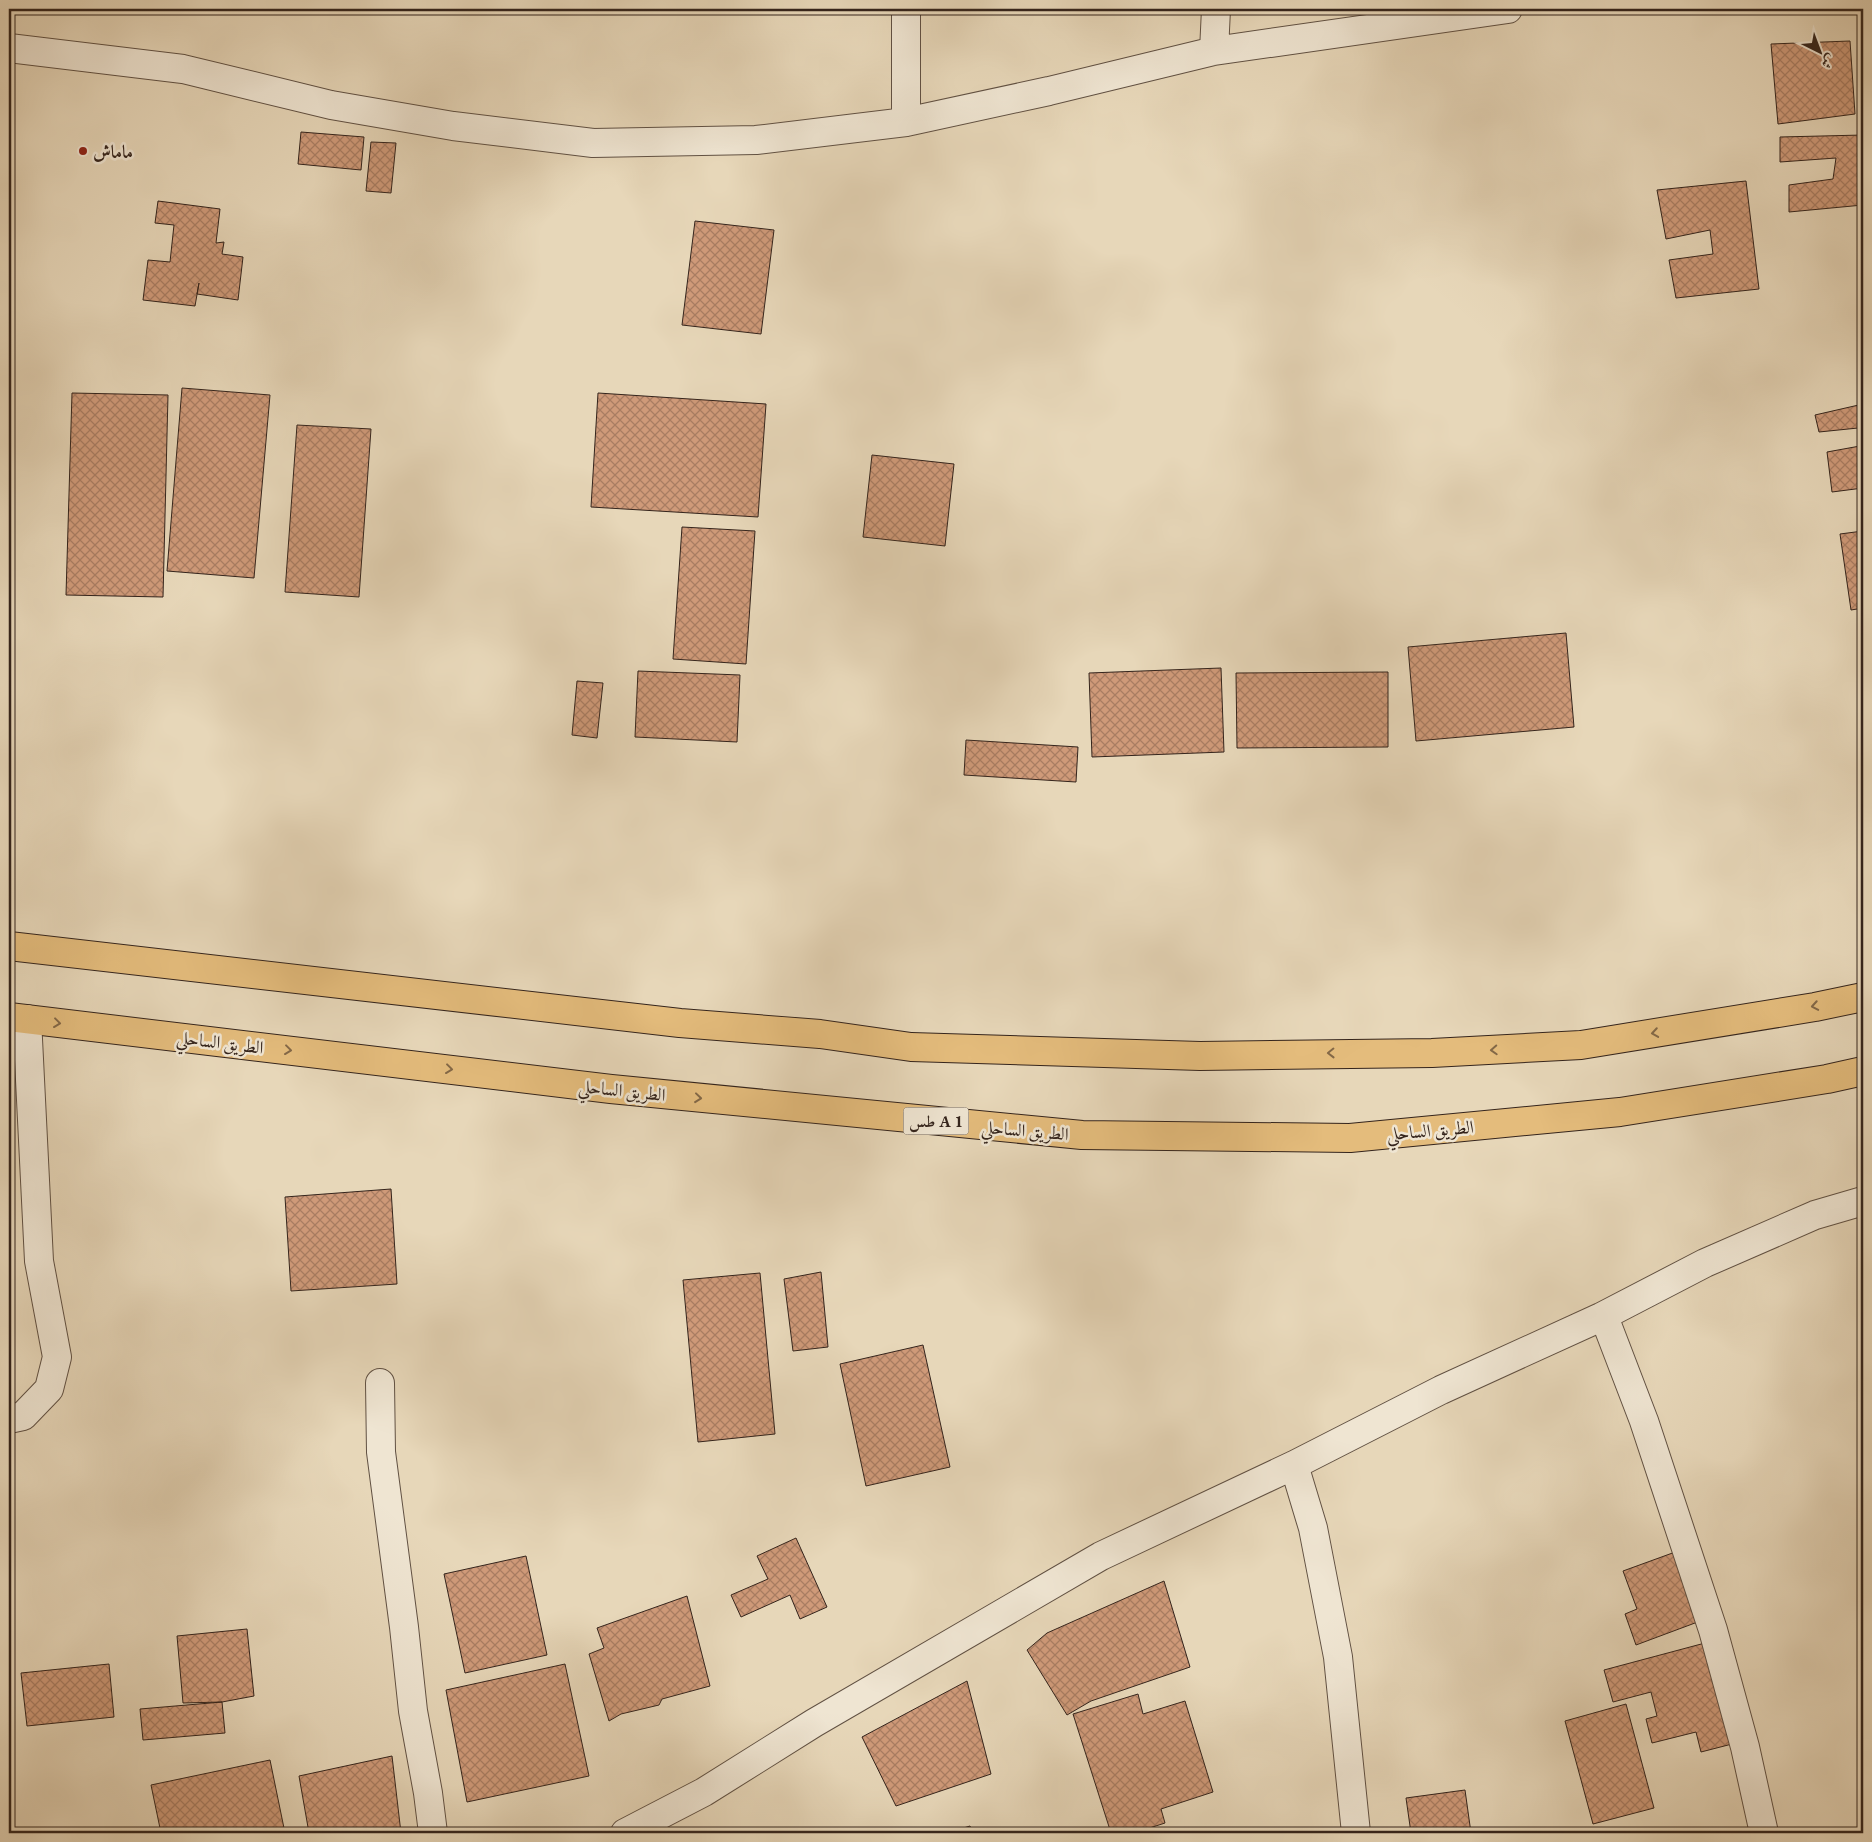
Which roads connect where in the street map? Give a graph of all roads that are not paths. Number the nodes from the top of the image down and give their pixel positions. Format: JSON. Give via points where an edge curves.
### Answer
{"nodes":[{"id":1,"x":906,"y":9,"type":"edge"},
{"id":2,"x":1216,"y":9,"type":"edge"},
{"id":3,"x":1508,"y":9,"type":"edge"},
{"id":4,"x":9,"y":48,"type":"edge"},
{"id":5,"x":1214,"y":51,"type":"junction"},
{"id":6,"x":906,"y":122,"type":"junction"},
{"id":7,"x":9,"y":946,"type":"edge"},
{"id":8,"x":1863,"y":997,"type":"edge"},
{"id":9,"x":18,"y":1018,"type":"edge"},
{"id":10,"x":1863,"y":1071,"type":"edge"},
{"id":11,"x":1863,"y":1201,"type":"edge"},
{"id":12,"x":1601,"y":1317,"type":"junction"},
{"id":13,"x":380,"y":1383,"type":"dead end"},
{"id":14,"x":9,"y":1419,"type":"edge"},
{"id":15,"x":1294,"y":1465,"type":"junction"},
{"id":16,"x":432,"y":1833,"type":"edge"},
{"id":17,"x":625,"y":1833,"type":"edge"},
{"id":18,"x":1356,"y":1833,"type":"edge"},
{"id":19,"x":1764,"y":1833,"type":"edge"}],
"edges":[{"from":1,"to":6,"type":"street"},
{"from":2,"to":5,"type":"street"},
{"from":3,"to":5,"type":"street"},
{"from":4,"to":6,"type":"street","via":[[184,68],[331,106],[452,126],[593,143],[756,140]]},
{"from":5,"to":6,"type":"street","via":[[1048,92]]},
{"from":8,"to":7,"type":"highway","one_way":true,"via":[[1581,1045],[1432,1053],[1200,1056],[911,1047],[820,1034],[680,1023]]},
{"from":9,"to":10,"type":"highway","name":"الطريق الساحلي","number":"طس A 1","one_way":true,"via":[[611,1089],[1082,1135],[1350,1138],[1620,1112]]},
{"from":9,"to":14,"type":"street","via":[[39,1261],[56,1357],[50,1389],[22,1416]]},
{"from":11,"to":12,"type":"street","via":[[1815,1215],[1705,1263]]},
{"from":12,"to":15,"type":"street","via":[[1441,1390]]},
{"from":12,"to":19,"type":"street","via":[[1608,1327],[1644,1422],[1714,1630]]},
{"from":13,"to":16,"type":"street","via":[[381,1452],[413,1712]]},
{"from":15,"to":17,"type":"street","via":[[1100,1556],[814,1723],[704,1792]]},
{"from":15,"to":18,"type":"street","via":[[1313,1528],[1338,1657]]}]}
